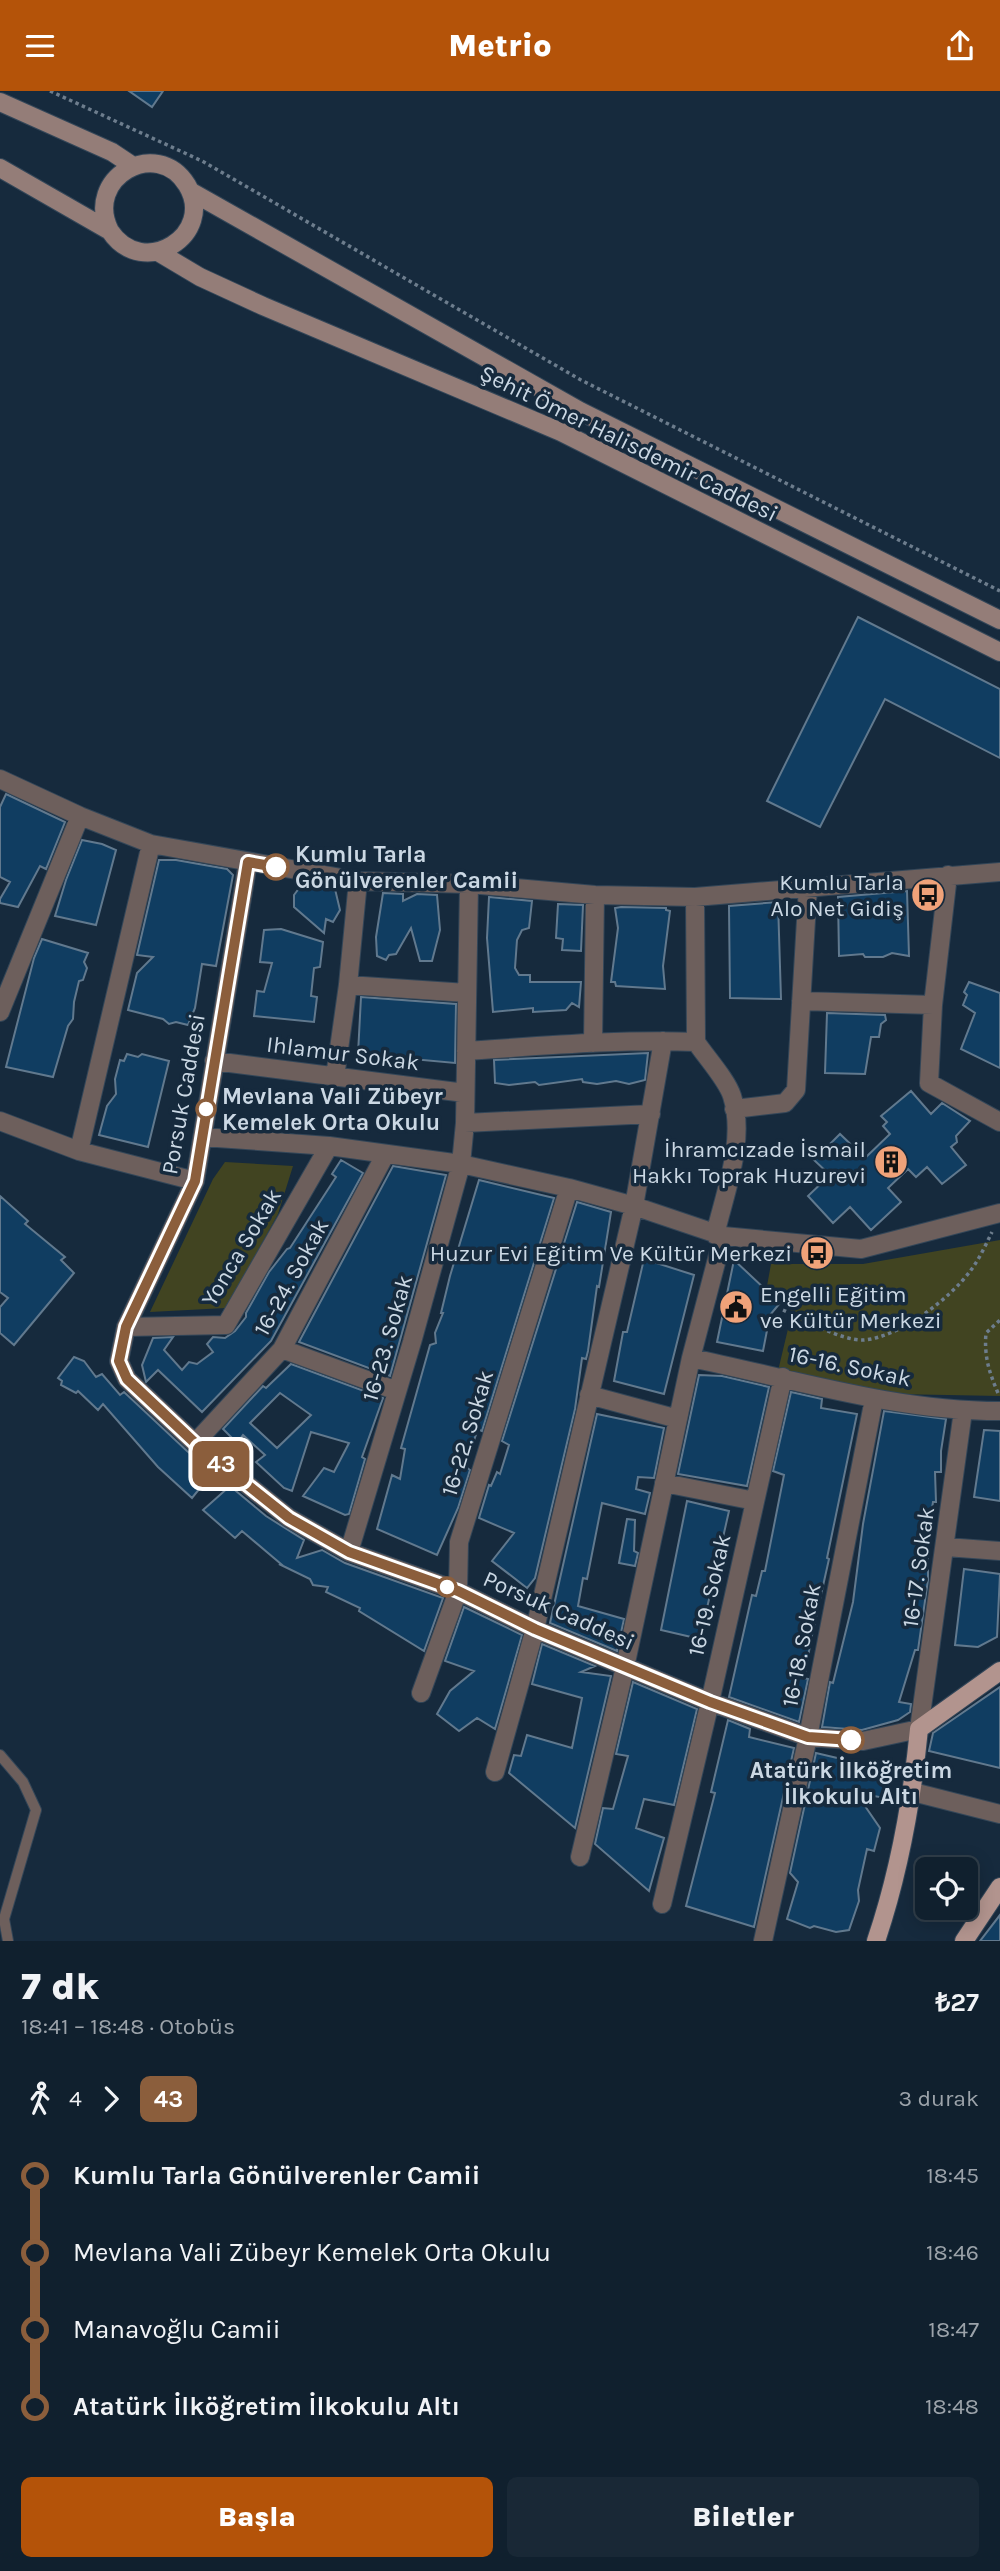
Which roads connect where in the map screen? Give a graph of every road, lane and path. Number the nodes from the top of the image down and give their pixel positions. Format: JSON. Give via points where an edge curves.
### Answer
{"nodes":[{"id":1,"x":50,"y":91,"type":"edge"},
{"id":2,"x":0,"y":102,"type":"edge"},
{"id":3,"x":133,"y":166,"type":"junction"},
{"id":4,"x":0,"y":168,"type":"edge"},
{"id":5,"x":190,"y":191,"type":"junction"},
{"id":6,"x":110,"y":231,"type":"junction"},
{"id":7,"x":158,"y":252,"type":"junction"},
{"id":8,"x":1000,"y":591,"type":"edge"},
{"id":9,"x":1000,"y":620,"type":"edge"},
{"id":10,"x":1000,"y":652,"type":"edge"},
{"id":11,"x":0,"y":779,"type":"edge"},
{"id":12,"x":80,"y":816,"type":"junction"},
{"id":13,"x":151,"y":844,"type":"junction"},
{"id":14,"x":248,"y":862,"type":"junction"},
{"id":15,"x":1000,"y":872,"type":"edge"},
{"id":16,"x":948,"y":875,"type":"junction"},
{"id":17,"x":358,"y":881,"type":"junction"},
{"id":18,"x":469,"y":884,"type":"junction"},
{"id":19,"x":808,"y":886,"type":"junction"},
{"id":20,"x":595,"y":895,"type":"junction"},
{"id":21,"x":695,"y":897,"type":"junction"},
{"id":22,"x":348,"y":985,"type":"junction"},
{"id":23,"x":467,"y":993,"type":"junction"},
{"id":24,"x":801,"y":1000,"type":"junction"},
{"id":25,"x":933,"y":1005,"type":"junction"},
{"id":26,"x":0,"y":1012,"type":"edge"},
{"id":27,"x":663,"y":1041,"type":"junction"},
{"id":28,"x":696,"y":1042,"type":"junction"},
{"id":29,"x":593,"y":1043,"type":"junction"},
{"id":30,"x":466,"y":1051,"type":"junction"},
{"id":31,"x":214,"y":1061,"type":"junction"},
{"id":32,"x":335,"y":1077,"type":"junction"},
{"id":33,"x":465,"y":1093,"type":"junction"},
{"id":34,"x":734,"y":1109,"type":"junction"},
{"id":35,"x":651,"y":1114,"type":"junction"},
{"id":36,"x":0,"y":1121,"type":"edge"},
{"id":37,"x":1000,"y":1122,"type":"edge"},
{"id":38,"x":465,"y":1123,"type":"junction"},
{"id":39,"x":203,"y":1136,"type":"junction"},
{"id":40,"x":329,"y":1146,"type":"junction"},
{"id":41,"x":79,"y":1151,"type":"junction"},
{"id":42,"x":385,"y":1155,"type":"junction"},
{"id":43,"x":461,"y":1164,"type":"junction"},
{"id":44,"x":195,"y":1181,"type":"junction"},
{"id":45,"x":569,"y":1188,"type":"junction"},
{"id":46,"x":634,"y":1206,"type":"junction"},
{"id":47,"x":997,"y":1220,"type":"edge"},
{"id":48,"x":719,"y":1235,"type":"junction"},
{"id":49,"x":783,"y":1310,"type":"dead end"},
{"id":50,"x":1000,"y":1320,"type":"edge"},
{"id":51,"x":126,"y":1327,"type":"junction"},
{"id":52,"x":282,"y":1349,"type":"junction"},
{"id":53,"x":691,"y":1359,"type":"junction"},
{"id":54,"x":783,"y":1377,"type":"junction"},
{"id":55,"x":397,"y":1391,"type":"junction"},
{"id":56,"x":589,"y":1395,"type":"junction"},
{"id":57,"x":874,"y":1399,"type":"junction"},
{"id":58,"x":999,"y":1403,"type":"edge"},
{"id":59,"x":963,"y":1411,"type":"junction"},
{"id":60,"x":678,"y":1419,"type":"junction"},
{"id":61,"x":195,"y":1443,"type":"junction"},
{"id":62,"x":664,"y":1483,"type":"junction"},
{"id":63,"x":755,"y":1501,"type":"junction"},
{"id":64,"x":946,"y":1547,"type":"junction"},
{"id":65,"x":1000,"y":1551,"type":"edge"},
{"id":66,"x":349,"y":1552,"type":"junction"},
{"id":67,"x":458,"y":1591,"type":"junction"},
{"id":68,"x":535,"y":1629,"type":"junction"},
{"id":69,"x":625,"y":1667,"type":"junction"},
{"id":70,"x":1000,"y":1671,"type":"edge"},
{"id":71,"x":421,"y":1693,"type":"dead end"},
{"id":72,"x":710,"y":1702,"type":"junction"},
{"id":73,"x":919,"y":1729,"type":"junction"},
{"id":74,"x":808,"y":1737,"type":"junction"},
{"id":75,"x":0,"y":1755,"type":"edge"},
{"id":76,"x":495,"y":1772,"type":"dead end"},
{"id":77,"x":913,"y":1792,"type":"junction"},
{"id":78,"x":1000,"y":1814,"type":"edge"},
{"id":79,"x":580,"y":1857,"type":"dead end"},
{"id":80,"x":1000,"y":1887,"type":"edge"},
{"id":81,"x":662,"y":1904,"type":"dead end"},
{"id":82,"x":8,"y":1941,"type":"edge"},
{"id":83,"x":763,"y":1941,"type":"edge"},
{"id":84,"x":876,"y":1941,"type":"edge"},
{"id":85,"x":964,"y":1941,"type":"edge"}],
"edges":[{"from":1,"to":8,"type":"path","via":[[202,161],[581,380]]},
{"from":2,"to":3,"type":"main road","via":[[112,152]]},
{"from":3,"to":5,"type":"main road","via":[[150,163],[165,167],[183,179]]},
{"from":3,"to":6,"type":"main road","via":[[117,177],[106,195],[104,211]]},
{"from":4,"to":6,"type":"main road"},
{"from":5,"to":7,"type":"main road","via":[[193,208],[188,229],[179,241]]},
{"from":5,"to":9,"type":"main road","name":"Şehit Ömer Halisdemir Caddesi","via":[[580,411]]},
{"from":6,"to":7,"type":"main road","via":[[129,249]]},
{"from":7,"to":10,"type":"main road","name":"Şehit Ömer Halisdemir Caddesi","via":[[262,306],[561,432]]},
{"from":11,"to":12,"type":"street"},
{"from":12,"to":13,"type":"street"},
{"from":12,"to":26,"type":"street"},
{"from":13,"to":14,"type":"street"},
{"from":13,"to":41,"type":"street"},
{"from":14,"to":17,"type":"street"},
{"from":14,"to":31,"type":"street","name":"Porsuk Caddesi"},
{"from":15,"to":16,"type":"street"},
{"from":16,"to":19,"type":"street"},
{"from":16,"to":25,"type":"street"},
{"from":17,"to":18,"type":"street"},
{"from":17,"to":22,"type":"street"},
{"from":18,"to":20,"type":"street"},
{"from":18,"to":23,"type":"street","name":"16-23. Sokak"},
{"from":19,"to":21,"type":"street"},
{"from":19,"to":24,"type":"street"},
{"from":20,"to":21,"type":"street"},
{"from":20,"to":29,"type":"street"},
{"from":21,"to":28,"type":"street"},
{"from":22,"to":23,"type":"street"},
{"from":22,"to":32,"type":"street"},
{"from":23,"to":30,"type":"street","name":"16-23. Sokak"},
{"from":24,"to":25,"type":"street"},
{"from":24,"to":34,"type":"street","via":[[796,1090],[785,1104]]},
{"from":25,"to":37,"type":"street","via":[[929,1083]]},
{"from":27,"to":28,"type":"street"},
{"from":27,"to":29,"type":"street"},
{"from":27,"to":35,"type":"street"},
{"from":28,"to":34,"type":"street","via":[[732,1095]]},
{"from":29,"to":30,"type":"street"},
{"from":30,"to":33,"type":"street","name":"16-23. Sokak"},
{"from":31,"to":32,"type":"street","name":"Ihlamur Sokak"},
{"from":31,"to":39,"type":"street","name":"Porsuk Caddesi"},
{"from":32,"to":33,"type":"street","name":"Ihlamur Sokak"},
{"from":33,"to":38,"type":"street","name":"16-23. Sokak"},
{"from":34,"to":48,"type":"street","via":[[732,1162]]},
{"from":35,"to":38,"type":"street"},
{"from":35,"to":46,"type":"street"},
{"from":36,"to":41,"type":"street"},
{"from":38,"to":43,"type":"street","name":"16-23. Sokak"},
{"from":39,"to":40,"type":"street"},
{"from":39,"to":44,"type":"street","name":"Porsuk Caddesi"},
{"from":40,"to":42,"type":"street"},
{"from":40,"to":51,"type":"street","name":"Yonca Sokak","via":[[226,1325]]},
{"from":41,"to":44,"type":"street"},
{"from":42,"to":43,"type":"street"},
{"from":42,"to":52,"type":"street","name":"16-24. Sokak"},
{"from":43,"to":45,"type":"street"},
{"from":43,"to":55,"type":"street","name":"16-23. Sokak"},
{"from":44,"to":51,"type":"street","name":"Porsuk Caddesi"},
{"from":45,"to":46,"type":"street"},
{"from":45,"to":67,"type":"street","name":"16-22. Sokak","via":[[459,1542]]},
{"from":46,"to":48,"type":"street"},
{"from":46,"to":56,"type":"street"},
{"from":47,"to":48,"type":"street","via":[[861,1249]]},
{"from":47,"to":49,"type":"path","via":[[972,1269],[950,1295],[899,1329],[864,1340],[841,1336]]},
{"from":48,"to":53,"type":"street"},
{"from":50,"to":58,"type":"path","via":[[986,1333],[985,1348]]},
{"from":51,"to":61,"type":"street","name":"Porsuk Caddesi","via":[[119,1361],[127,1379]]},
{"from":52,"to":55,"type":"street"},
{"from":52,"to":61,"type":"street","name":"16-24. Sokak"},
{"from":53,"to":54,"type":"street","name":"16-16. Sokak"},
{"from":53,"to":60,"type":"street"},
{"from":54,"to":57,"type":"street","name":"16-16. Sokak"},
{"from":54,"to":63,"type":"street","name":"16-19. Sokak"},
{"from":55,"to":66,"type":"street","name":"16-23. Sokak"},
{"from":56,"to":60,"type":"street"},
{"from":56,"to":68,"type":"street"},
{"from":57,"to":59,"type":"street","name":"16-16. Sokak"},
{"from":57,"to":74,"type":"street","name":"16-18. Sokak"},
{"from":58,"to":59,"type":"street","name":"16-16. Sokak"},
{"from":59,"to":64,"type":"street","name":"16-17. Sokak"},
{"from":60,"to":62,"type":"street"},
{"from":61,"to":66,"type":"street","name":"Porsuk Caddesi","via":[[289,1518]]},
{"from":62,"to":63,"type":"street"},
{"from":62,"to":69,"type":"street"},
{"from":63,"to":72,"type":"street","name":"16-19. Sokak"},
{"from":64,"to":65,"type":"street"},
{"from":64,"to":73,"type":"street","name":"16-17. Sokak"},
{"from":66,"to":67,"type":"street","name":"Porsuk Caddesi"},
{"from":67,"to":68,"type":"street","name":"Porsuk Caddesi"},
{"from":67,"to":71,"type":"street","name":"16-22. Sokak"},
{"from":68,"to":69,"type":"street","name":"Porsuk Caddesi"},
{"from":68,"to":76,"type":"street"},
{"from":69,"to":72,"type":"street","name":"Porsuk Caddesi"},
{"from":69,"to":79,"type":"street"},
{"from":70,"to":73,"type":"main road","name":"Porsuk Caddesi"},
{"from":72,"to":74,"type":"street","name":"Porsuk Caddesi"},
{"from":72,"to":81,"type":"street","name":"16-19. Sokak"},
{"from":73,"to":74,"type":"street","name":"Porsuk Caddesi","via":[[863,1741]]},
{"from":73,"to":77,"type":"main road"},
{"from":74,"to":83,"type":"street","name":"16-18. Sokak"},
{"from":75,"to":82,"type":"lane","via":[[23,1782],[36,1810],[4,1919]]},
{"from":77,"to":78,"type":"street"},
{"from":77,"to":84,"type":"main road"},
{"from":80,"to":85,"type":"main road"}]}
